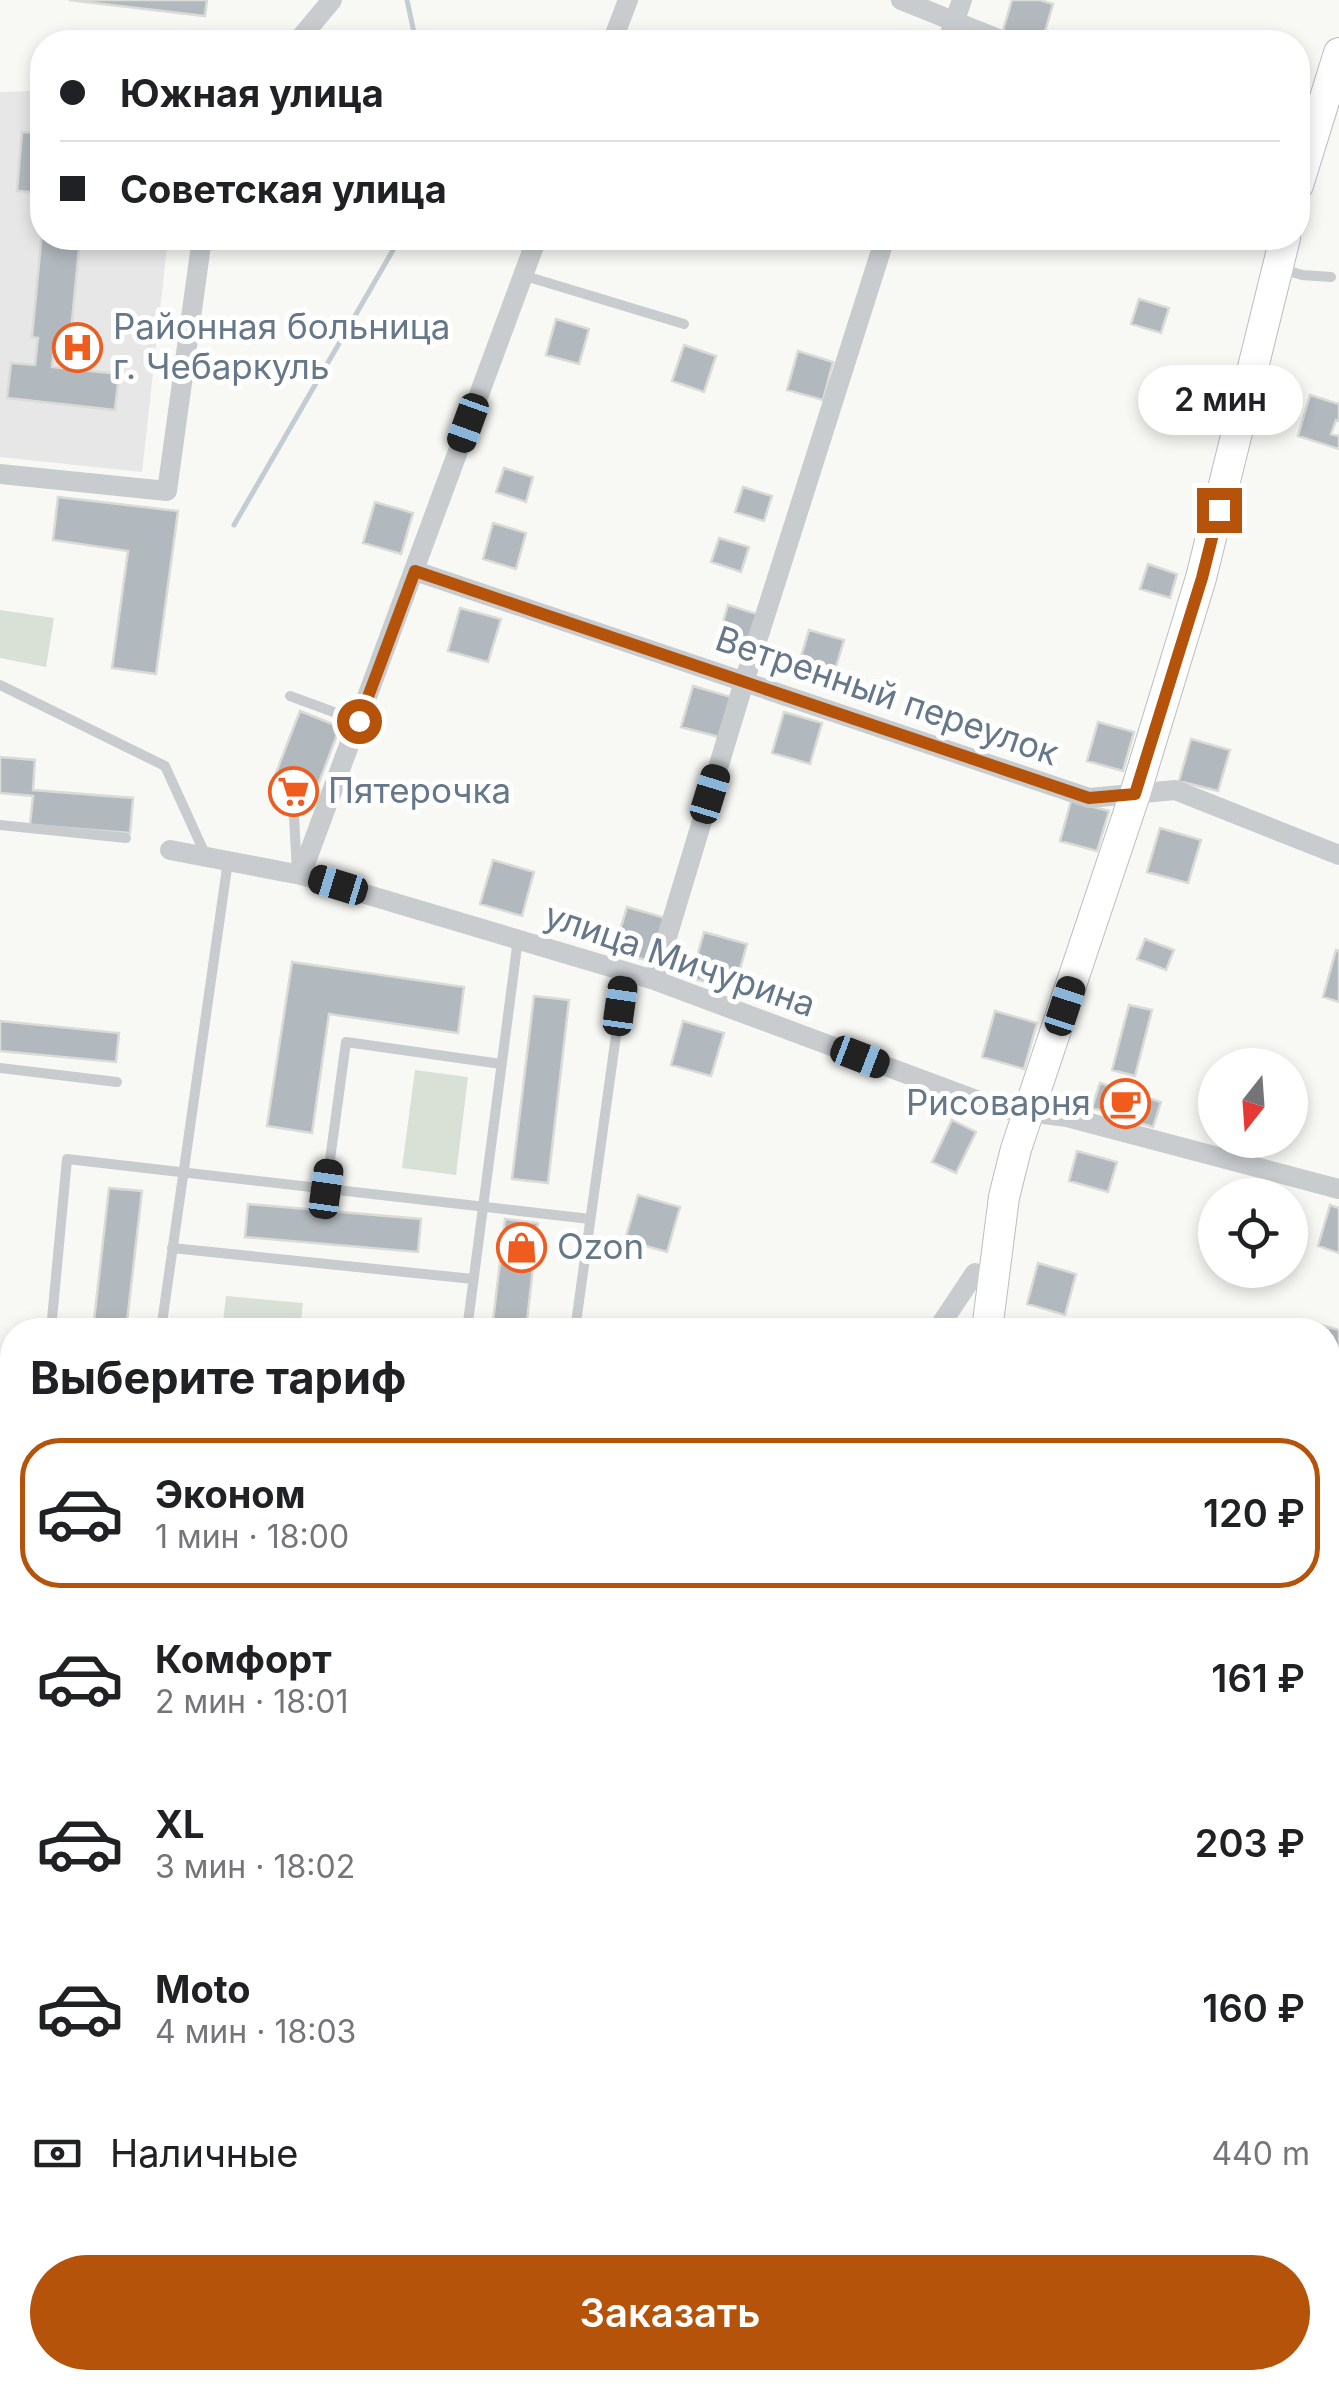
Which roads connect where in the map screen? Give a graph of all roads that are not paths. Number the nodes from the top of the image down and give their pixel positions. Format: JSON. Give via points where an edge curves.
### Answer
{"nodes":[{"id":1,"x":332,"y":0,"type":"edge"},
{"id":2,"x":628,"y":0,"type":"edge"},
{"id":3,"x":901,"y":0,"type":"edge"},
{"id":4,"x":962,"y":0,"type":"edge"},
{"id":5,"x":954,"y":22,"type":"junction"},
{"id":6,"x":308,"y":30,"type":"edge"},
{"id":7,"x":617,"y":30,"type":"edge"},
{"id":8,"x":951,"y":30,"type":"edge"},
{"id":9,"x":975,"y":30,"type":"edge"},
{"id":10,"x":1339,"y":53,"type":"edge"},
{"id":11,"x":1310,"y":138,"type":"edge"},
{"id":12,"x":200,"y":250,"type":"edge"},
{"id":13,"x":531,"y":250,"type":"edge"},
{"id":14,"x":881,"y":250,"type":"edge"},
{"id":15,"x":1282,"y":250,"type":"edge"},
{"id":16,"x":1278,"y":268,"type":"junction"},
{"id":17,"x":522,"y":275,"type":"junction"},
{"id":18,"x":1331,"y":277,"type":"dead end"},
{"id":19,"x":684,"y":324,"type":"dead end"},
{"id":20,"x":0,"y":474,"type":"edge"},
{"id":21,"x":415,"y":571,"type":"junction"},
{"id":22,"x":744,"y":682,"type":"junction"},
{"id":23,"x":0,"y":685,"type":"edge"},
{"id":24,"x":290,"y":696,"type":"dead end"},
{"id":25,"x":359,"y":721,"type":"junction"},
{"id":26,"x":1135,"y":794,"type":"junction"},
{"id":27,"x":294,"y":816,"type":"dead end"},
{"id":28,"x":0,"y":825,"type":"edge"},
{"id":29,"x":126,"y":838,"type":"dead end"},
{"id":30,"x":170,"y":850,"type":"dead end"},
{"id":31,"x":1339,"y":855,"type":"edge"},
{"id":32,"x":207,"y":857,"type":"junction"},
{"id":33,"x":228,"y":860,"type":"junction"},
{"id":34,"x":299,"y":874,"type":"junction"},
{"id":35,"x":518,"y":939,"type":"junction"},
{"id":36,"x":625,"y":971,"type":"junction"},
{"id":37,"x":654,"y":980,"type":"junction"},
{"id":38,"x":501,"y":1064,"type":"junction"},
{"id":39,"x":0,"y":1068,"type":"edge"},
{"id":40,"x":117,"y":1082,"type":"dead end"},
{"id":41,"x":1030,"y":1112,"type":"junction"},
{"id":42,"x":182,"y":1173,"type":"junction"},
{"id":43,"x":326,"y":1189,"type":"junction"},
{"id":44,"x":1339,"y":1189,"type":"edge"},
{"id":45,"x":482,"y":1206,"type":"junction"},
{"id":46,"x":590,"y":1219,"type":"junction"},
{"id":47,"x":172,"y":1248,"type":"junction"},
{"id":48,"x":975,"y":1273,"type":"dead end"},
{"id":49,"x":473,"y":1279,"type":"junction"},
{"id":50,"x":51,"y":1318,"type":"edge"},
{"id":51,"x":163,"y":1318,"type":"edge"},
{"id":52,"x":468,"y":1318,"type":"edge"},
{"id":53,"x":577,"y":1318,"type":"edge"},
{"id":54,"x":945,"y":1318,"type":"edge"},
{"id":55,"x":989,"y":1318,"type":"edge"}],
"edges":[{"from":1,"to":6,"type":"street"},
{"from":2,"to":7,"type":"street"},
{"from":3,"to":5,"type":"street"},
{"from":4,"to":5,"type":"street"},
{"from":5,"to":8,"type":"street"},
{"from":5,"to":9,"type":"street"},
{"from":10,"to":11,"type":"main road"},
{"from":12,"to":20,"type":"street","via":[[167,492]]},
{"from":13,"to":17,"type":"street"},
{"from":14,"to":22,"type":"street"},
{"from":15,"to":16,"type":"main road"},
{"from":16,"to":18,"type":"lane"},
{"from":16,"to":26,"type":"main road","via":[[1202,578]]},
{"from":17,"to":19,"type":"lane"},
{"from":17,"to":21,"type":"street"},
{"from":21,"to":22,"type":"street","name":"Ветренный переулок"},
{"from":21,"to":25,"type":"street"},
{"from":22,"to":26,"type":"street","name":"Ветренный переулок","via":[[1089,798]]},
{"from":22,"to":37,"type":"street"},
{"from":23,"to":32,"type":"lane","via":[[164,766]]},
{"from":24,"to":25,"type":"lane"},
{"from":25,"to":34,"type":"street"},
{"from":26,"to":31,"type":"street","name":"Ветренный переулок","via":[[1175,790]]},
{"from":26,"to":41,"type":"main road"},
{"from":27,"to":34,"type":"lane"},
{"from":28,"to":29,"type":"lane"},
{"from":30,"to":32,"type":"street","name":"улица Мичурина"},
{"from":32,"to":33,"type":"street","name":"улица Мичурина"},
{"from":33,"to":34,"type":"street","name":"улица Мичурина"},
{"from":33,"to":42,"type":"lane"},
{"from":34,"to":35,"type":"street","name":"улица Мичурина"},
{"from":35,"to":36,"type":"street","name":"улица Мичурина"},
{"from":35,"to":38,"type":"lane"},
{"from":36,"to":37,"type":"street","name":"улица Мичурина"},
{"from":36,"to":46,"type":"lane"},
{"from":37,"to":41,"type":"street","name":"улица Мичурина","via":[[998,1108]]},
{"from":38,"to":43,"type":"lane","via":[[346,1042]]},
{"from":38,"to":45,"type":"lane"},
{"from":39,"to":40,"type":"lane"},
{"from":41,"to":44,"type":"street","name":"улица Мичурина"},
{"from":41,"to":55,"type":"main road","via":[[1004,1197]]},
{"from":42,"to":43,"type":"lane"},
{"from":42,"to":47,"type":"lane"},
{"from":42,"to":50,"type":"lane","via":[[67,1159]]},
{"from":43,"to":45,"type":"lane"},
{"from":45,"to":46,"type":"lane"},
{"from":45,"to":49,"type":"lane"},
{"from":46,"to":53,"type":"lane"},
{"from":47,"to":49,"type":"lane"},
{"from":47,"to":51,"type":"lane"},
{"from":48,"to":54,"type":"street"},
{"from":49,"to":52,"type":"lane"}]}
